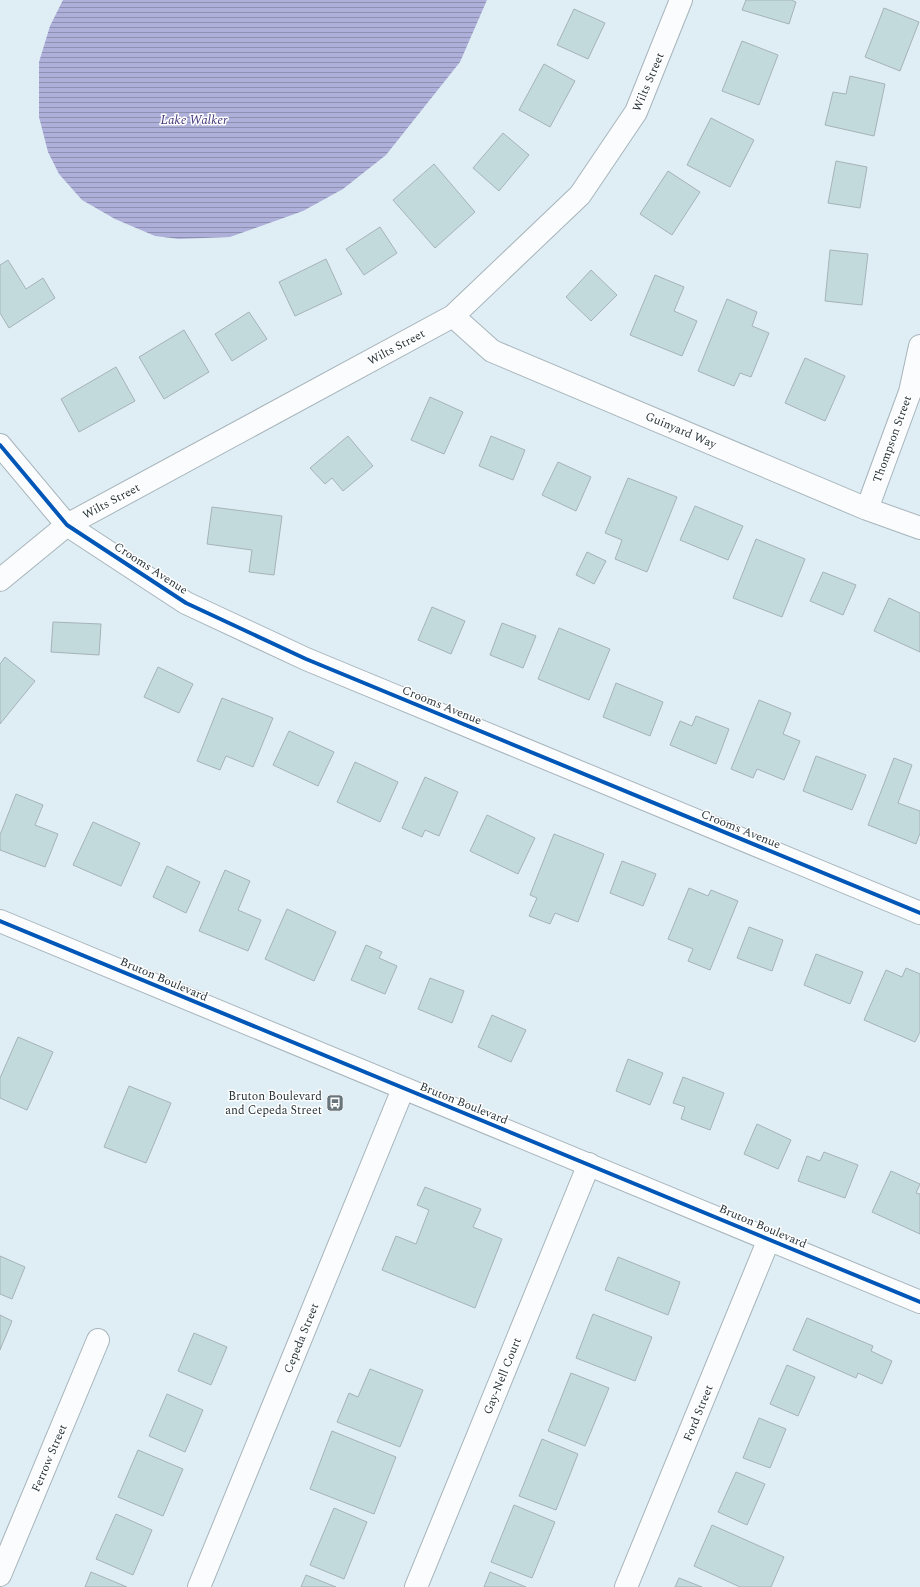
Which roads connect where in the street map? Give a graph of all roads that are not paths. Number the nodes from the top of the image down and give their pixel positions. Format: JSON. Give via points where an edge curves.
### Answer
{"nodes":[{"id":1,"x":681,"y":0,"type":"edge"},
{"id":2,"x":453,"y":316,"type":"junction"},
{"id":3,"x":920,"y":346,"type":"edge"},
{"id":4,"x":0,"y":446,"type":"edge"},
{"id":5,"x":867,"y":508,"type":"junction"},
{"id":6,"x":67,"y":525,"type":"junction"},
{"id":7,"x":920,"y":528,"type":"edge"},
{"id":8,"x":0,"y":580,"type":"edge"},
{"id":9,"x":920,"y":913,"type":"edge"},
{"id":10,"x":0,"y":921,"type":"edge"},
{"id":11,"x":403,"y":1089,"type":"junction"},
{"id":12,"x":589,"y":1164,"type":"junction"},
{"id":13,"x":769,"y":1239,"type":"junction"},
{"id":14,"x":920,"y":1302,"type":"edge"},
{"id":15,"x":98,"y":1340,"type":"dead end"},
{"id":16,"x":0,"y":1575,"type":"edge"},
{"id":17,"x":199,"y":1587,"type":"edge"},
{"id":18,"x":416,"y":1587,"type":"edge"},
{"id":19,"x":626,"y":1587,"type":"edge"}],
"edges":[{"from":1,"to":2,"type":"street","name":"Wilts Street","via":[[636,112],[580,195]]},
{"from":2,"to":5,"type":"street","name":"Guinyard Way","via":[[492,351]]},
{"from":2,"to":6,"type":"street","name":"Wilts Street"},
{"from":3,"to":5,"type":"street","name":"Thompson Street","via":[[910,392]]},
{"from":4,"to":6,"type":"street","name":"Crooms Avenue"},
{"from":5,"to":7,"type":"street","name":"Guinyard Way"},
{"from":6,"to":8,"type":"street","name":"Wilts Street"},
{"from":6,"to":9,"type":"street","name":"Crooms Avenue","via":[[186,603],[306,660]]},
{"from":10,"to":11,"type":"street","name":"Bruton Boulevard"},
{"from":11,"to":12,"type":"street","name":"Bruton Boulevard"},
{"from":11,"to":17,"type":"street","name":"Cepeda Street"},
{"from":12,"to":13,"type":"street","name":"Bruton Boulevard"},
{"from":12,"to":18,"type":"street","name":"Gay-Nell Court"},
{"from":13,"to":14,"type":"street","name":"Bruton Boulevard"},
{"from":13,"to":19,"type":"street","name":"Ford Street"},
{"from":15,"to":16,"type":"street","name":"Ferrow Street"}]}
